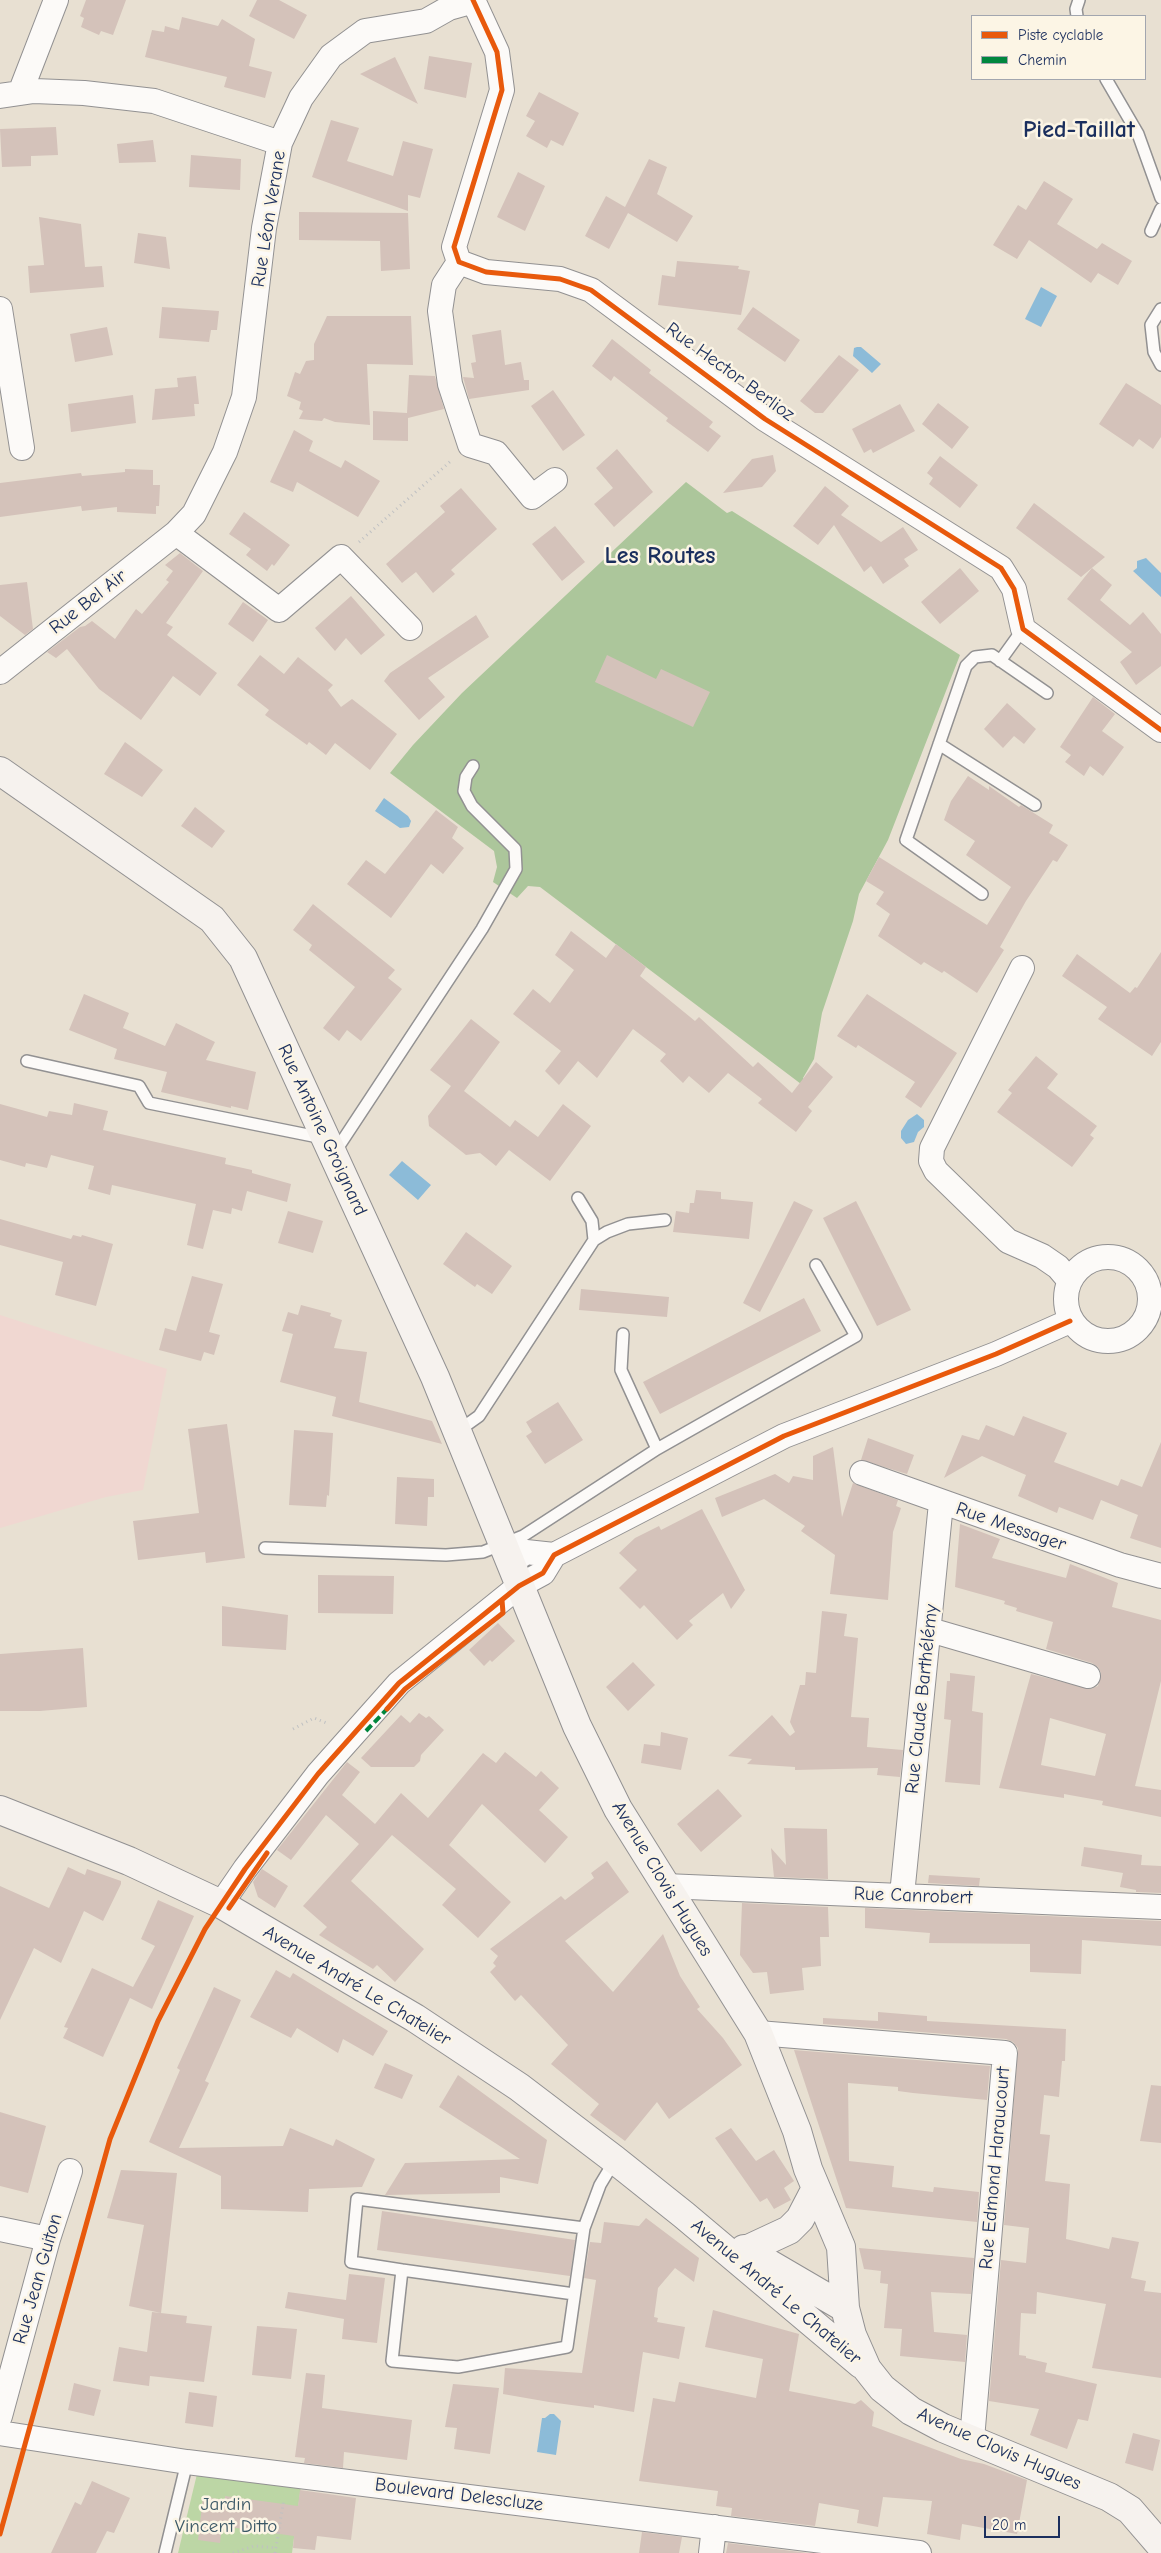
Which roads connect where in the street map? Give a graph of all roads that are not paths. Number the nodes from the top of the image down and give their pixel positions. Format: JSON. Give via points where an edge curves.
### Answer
{"nodes":[{"id":1,"x":56,"y":0,"type":"edge"},
{"id":2,"x":474,"y":0,"type":"edge"},
{"id":3,"x":1079,"y":0,"type":"edge"},
{"id":4,"x":1077,"y":15,"type":"edge"},
{"id":5,"x":1107,"y":80,"type":"edge"},
{"id":6,"x":10,"y":94,"type":"edge"},
{"id":7,"x":280,"y":142,"type":"junction"},
{"id":8,"x":1161,"y":198,"type":"edge"},
{"id":9,"x":1161,"y":209,"type":"edge"},
{"id":10,"x":1151,"y":231,"type":"dead end"},
{"id":11,"x":459,"y":262,"type":"junction"},
{"id":12,"x":0,"y":309,"type":"edge"},
{"id":13,"x":1161,"y":309,"type":"edge"},
{"id":14,"x":1161,"y":365,"type":"edge"},
{"id":15,"x":22,"y":448,"type":"dead end"},
{"id":16,"x":555,"y":480,"type":"dead end"},
{"id":17,"x":176,"y":533,"type":"junction"},
{"id":18,"x":410,"y":628,"type":"dead end"},
{"id":19,"x":1023,"y":629,"type":"junction"},
{"id":20,"x":1000,"y":661,"type":"junction"},
{"id":21,"x":0,"y":672,"type":"edge"},
{"id":22,"x":1047,"y":693,"type":"dead end"},
{"id":23,"x":1161,"y":730,"type":"edge"},
{"id":24,"x":939,"y":744,"type":"junction"},
{"id":25,"x":474,"y":766,"type":"dead end"},
{"id":26,"x":0,"y":771,"type":"edge"},
{"id":27,"x":1035,"y":806,"type":"dead end"},
{"id":28,"x":982,"y":894,"type":"dead end"},
{"id":29,"x":1022,"y":968,"type":"dead end"},
{"id":30,"x":27,"y":1061,"type":"dead end"},
{"id":31,"x":330,"y":1146,"type":"junction"},
{"id":32,"x":578,"y":1198,"type":"dead end"},
{"id":33,"x":664,"y":1220,"type":"dead end"},
{"id":34,"x":594,"y":1240,"type":"junction"},
{"id":35,"x":816,"y":1265,"type":"dead end"},
{"id":36,"x":1069,"y":1280,"type":"junction"},
{"id":37,"x":1156,"y":1291,"type":"edge"},
{"id":38,"x":1153,"y":1319,"type":"edge"},
{"id":39,"x":1070,"y":1321,"type":"junction"},
{"id":40,"x":623,"y":1334,"type":"dead end"},
{"id":41,"x":458,"y":1431,"type":"junction"},
{"id":42,"x":658,"y":1449,"type":"junction"},
{"id":43,"x":862,"y":1473,"type":"dead end"},
{"id":44,"x":941,"y":1503,"type":"junction"},
{"id":45,"x":266,"y":1548,"type":"dead end"},
{"id":46,"x":510,"y":1564,"type":"junction"},
{"id":47,"x":1161,"y":1576,"type":"edge"},
{"id":48,"x":930,"y":1630,"type":"junction"},
{"id":49,"x":1088,"y":1676,"type":"dead end"},
{"id":50,"x":0,"y":1810,"type":"edge"},
{"id":51,"x":664,"y":1886,"type":"junction"},
{"id":52,"x":902,"y":1895,"type":"junction"},
{"id":53,"x":221,"y":1904,"type":"junction"},
{"id":54,"x":1161,"y":1907,"type":"edge"},
{"id":55,"x":758,"y":2033,"type":"junction"},
{"id":56,"x":615,"y":2160,"type":"junction"},
{"id":57,"x":70,"y":2171,"type":"dead end"},
{"id":58,"x":811,"y":2182,"type":"junction"},
{"id":59,"x":684,"y":2215,"type":"junction"},
{"id":60,"x":0,"y":2228,"type":"edge"},
{"id":61,"x":584,"y":2228,"type":"junction"},
{"id":62,"x":48,"y":2239,"type":"junction"},
{"id":63,"x":746,"y":2250,"type":"junction"},
{"id":64,"x":402,"y":2270,"type":"junction"},
{"id":65,"x":574,"y":2294,"type":"junction"},
{"id":66,"x":782,"y":2297,"type":"junction"},
{"id":67,"x":845,"y":2308,"type":"junction"},
{"id":68,"x":867,"y":2369,"type":"junction"},
{"id":69,"x":0,"y":2416,"type":"edge"},
{"id":70,"x":0,"y":2433,"type":"edge"},
{"id":71,"x":972,"y":2439,"type":"junction"},
{"id":72,"x":187,"y":2462,"type":"junction"},
{"id":73,"x":714,"y":2527,"type":"junction"},
{"id":74,"x":1161,"y":2546,"type":"edge"},
{"id":75,"x":165,"y":2553,"type":"edge"},
{"id":76,"x":711,"y":2553,"type":"edge"},
{"id":77,"x":919,"y":2553,"type":"edge"}],
"edges":[{"from":1,"to":6,"type":"street"},
{"from":2,"to":7,"type":"street","name":"Rue Léon Verane","via":[[426,21],[365,31],[358,36],[331,56],[300,98]]},
{"from":2,"to":11,"type":"street","via":[[497,52],[502,90],[454,247]]},
{"from":3,"to":4,"type":"lane"},
{"from":5,"to":8,"type":"lane","via":[[1138,134]]},
{"from":6,"to":7,"type":"street","via":[[84,93],[154,101]]},
{"from":7,"to":17,"type":"street","name":"Rue Léon Verane","via":[[264,228],[244,397],[226,452],[194,514]]},
{"from":9,"to":10,"type":"lane"},
{"from":11,"to":16,"type":"street","via":[[444,284],[440,311],[450,384],[470,445],[496,453],[532,497]]},
{"from":11,"to":19,"type":"street","name":"Rue Hector Berlioz","via":[[486,272],[560,280],[591,290],[765,418],[1001,568],[1014,589]]},
{"from":12,"to":15,"type":"street"},
{"from":13,"to":14,"type":"lane","via":[[1151,325],[1154,352]]},
{"from":17,"to":18,"type":"street","via":[[279,610],[341,557]]},
{"from":17,"to":21,"type":"street","name":"Rue Bel Air"},
{"from":19,"to":20,"type":"lane"},
{"from":19,"to":23,"type":"street"},
{"from":20,"to":22,"type":"lane"},
{"from":20,"to":24,"type":"lane","via":[[992,655],[975,657],[966,666]]},
{"from":24,"to":27,"type":"lane"},
{"from":24,"to":28,"type":"lane","via":[[906,840]]},
{"from":25,"to":31,"type":"lane","via":[[466,776],[464,791],[472,806],[515,849],[516,869],[482,929]]},
{"from":26,"to":31,"type":"main road","name":"Rue Antoine Groignard","via":[[212,919],[243,958]]},
{"from":29,"to":36,"type":"street","via":[[932,1148],[931,1161],[936,1171],[1008,1241],[1042,1256]]},
{"from":30,"to":31,"type":"lane","via":[[139,1086],[150,1103]]},
{"from":31,"to":41,"type":"main road","name":"Rue Antoine Groignard"},
{"from":32,"to":34,"type":"lane","via":[[592,1221]]},
{"from":33,"to":34,"type":"lane","via":[[628,1224]]},
{"from":34,"to":41,"type":"lane","via":[[479,1416]]},
{"from":35,"to":42,"type":"lane","via":[[856,1336]]},
{"from":36,"to":37,"type":"street","via":[[1083,1264],[1100,1256],[1116,1257],[1140,1271]]},
{"from":36,"to":39,"type":"street","via":[[1064,1302]]},
{"from":37,"to":38,"type":"street","via":[[1150,1305]]},
{"from":38,"to":39,"type":"street","via":[[1123,1339],[1107,1342],[1092,1339]]},
{"from":39,"to":46,"type":"street","via":[[996,1354],[784,1436],[554,1555],[543,1573]]},
{"from":40,"to":42,"type":"lane","via":[[621,1370]]},
{"from":41,"to":46,"type":"main road","name":"Rue Antoine Groignard"},
{"from":42,"to":46,"type":"lane","via":[[523,1536]]},
{"from":43,"to":44,"type":"street","name":"Rue Messager"},
{"from":44,"to":47,"type":"street","name":"Rue Messager"},
{"from":44,"to":48,"type":"street","name":"Rue Claude Barthélémy"},
{"from":45,"to":46,"type":"lane","via":[[446,1555],[483,1552]]},
{"from":46,"to":51,"type":"main road","name":"Avenue Clovis Hugues","via":[[577,1726],[618,1809]]},
{"from":46,"to":53,"type":"street","via":[[318,1774]]},
{"from":48,"to":49,"type":"street"},
{"from":48,"to":52,"type":"street","name":"Rue Claude Barthélémy"},
{"from":50,"to":53,"type":"main road","name":"Avenue André Le Chatelier","via":[[129,1861]]},
{"from":51,"to":52,"type":"street","name":"Rue Canrobert"},
{"from":51,"to":55,"type":"main road","name":"Avenue Clovis Hugues"},
{"from":52,"to":54,"type":"street","name":"Rue Canrobert"},
{"from":53,"to":56,"type":"main road","name":"Avenue André Le Chatelier","via":[[415,2018],[519,2087]]},
{"from":55,"to":58,"type":"main road","name":"Avenue Clovis Hugues","via":[[796,2131]]},
{"from":55,"to":71,"type":"street","name":"Rue Edmond Haraucourt","via":[[1005,2053]]},
{"from":56,"to":59,"type":"main road","name":"Avenue André Le Chatelier"},
{"from":56,"to":61,"type":"lane","via":[[600,2185]]},
{"from":57,"to":62,"type":"street","name":"Rue Jean Guiton"},
{"from":58,"to":63,"type":"main road","via":[[800,2219],[789,2230]]},
{"from":58,"to":67,"type":"main road","name":"Avenue Clovis Hugues","via":[[841,2247]]},
{"from":59,"to":63,"type":"main road","name":"Avenue André Le Chatelier"},
{"from":59,"to":66,"type":"main road","name":"Avenue André Le Chatelier"},
{"from":60,"to":62,"type":"street"},
{"from":61,"to":64,"type":"lane","via":[[356,2200],[351,2262]]},
{"from":61,"to":65,"type":"lane"},
{"from":62,"to":69,"type":"street","name":"Rue Jean Guiton"},
{"from":63,"to":67,"type":"main road","name":"Avenue André Le Chatelier"},
{"from":64,"to":65,"type":"lane"},
{"from":64,"to":65,"type":"lane","via":[[392,2361],[458,2367],[567,2347]]},
{"from":66,"to":67,"type":"main road"},
{"from":66,"to":68,"type":"main road","name":"Avenue André Le Chatelier"},
{"from":67,"to":68,"type":"main road","name":"Avenue Clovis Hugues","via":[[852,2335]]},
{"from":68,"to":71,"type":"main road","name":"Avenue Clovis Hugues","via":[[882,2388],[911,2411]]},
{"from":70,"to":72,"type":"street","name":"Boulevard Delescluze"},
{"from":71,"to":74,"type":"main road","name":"Avenue Clovis Hugues","via":[[1109,2497],[1130,2510]]},
{"from":72,"to":73,"type":"street","name":"Boulevard Delescluze"},
{"from":72,"to":75,"type":"lane"},
{"from":73,"to":76,"type":"street"},
{"from":73,"to":77,"type":"street","name":"Boulevard Delescluze"}]}
